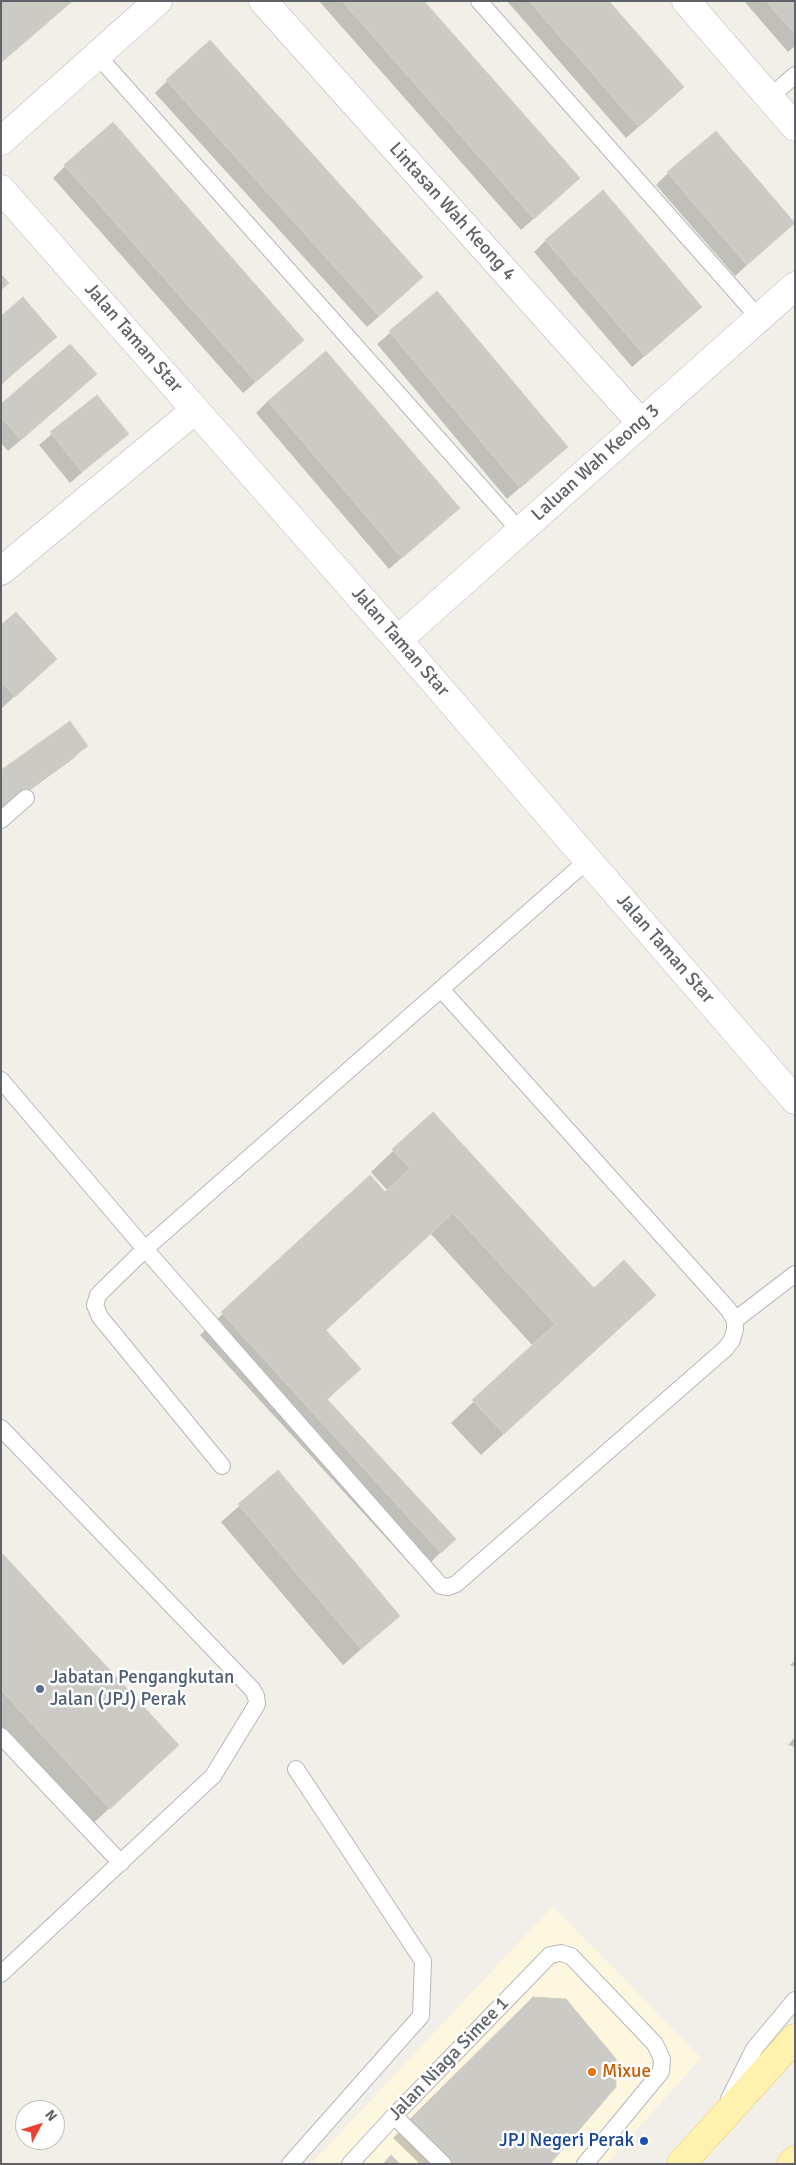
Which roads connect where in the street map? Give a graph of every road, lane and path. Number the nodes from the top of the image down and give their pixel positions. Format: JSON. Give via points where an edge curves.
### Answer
{"nodes":[{"id":1,"x":158,"y":1,"type":"edge"},
{"id":2,"x":263,"y":1,"type":"edge"},
{"id":3,"x":479,"y":1,"type":"edge"},
{"id":4,"x":686,"y":1,"type":"edge"},
{"id":5,"x":97,"y":55,"type":"junction"},
{"id":6,"x":795,"y":76,"type":"edge"},
{"id":7,"x":770,"y":97,"type":"junction"},
{"id":8,"x":795,"y":127,"type":"edge"},
{"id":9,"x":1,"y":141,"type":"edge"},
{"id":10,"x":1,"y":188,"type":"edge"},
{"id":11,"x":795,"y":286,"type":"edge"},
{"id":12,"x":759,"y":318,"type":"junction"},
{"id":13,"x":195,"y":410,"type":"junction"},
{"id":14,"x":641,"y":423,"type":"junction"},
{"id":15,"x":520,"y":531,"type":"junction"},
{"id":16,"x":1,"y":570,"type":"edge"},
{"id":17,"x":398,"y":640,"type":"junction"},
{"id":18,"x":26,"y":798,"type":"dead end"},
{"id":19,"x":1,"y":820,"type":"edge"},
{"id":20,"x":588,"y":860,"type":"junction"},
{"id":21,"x":441,"y":989,"type":"junction"},
{"id":22,"x":1,"y":1080,"type":"edge"},
{"id":23,"x":795,"y":1100,"type":"edge"},
{"id":24,"x":145,"y":1249,"type":"junction"},
{"id":25,"x":795,"y":1274,"type":"edge"},
{"id":26,"x":735,"y":1320,"type":"junction"},
{"id":27,"x":1,"y":1428,"type":"edge"},
{"id":28,"x":222,"y":1466,"type":"dead end"},
{"id":29,"x":1,"y":1736,"type":"edge"},
{"id":30,"x":296,"y":1769,"type":"dead end"},
{"id":31,"x":121,"y":1864,"type":"junction"},
{"id":32,"x":1,"y":1974,"type":"edge"},
{"id":33,"x":795,"y":2000,"type":"edge"},
{"id":34,"x":795,"y":2038,"type":"edge"},
{"id":35,"x":394,"y":2116,"type":"junction"},
{"id":36,"x":717,"y":2124,"type":"junction"},
{"id":37,"x":795,"y":2160,"type":"edge"},
{"id":38,"x":290,"y":2164,"type":"edge"},
{"id":39,"x":350,"y":2164,"type":"edge"},
{"id":40,"x":443,"y":2164,"type":"edge"},
{"id":41,"x":585,"y":2164,"type":"edge"},
{"id":42,"x":681,"y":2164,"type":"edge"},
{"id":43,"x":791,"y":2164,"type":"edge"}],
"edges":[{"from":1,"to":5,"type":"street"},
{"from":2,"to":14,"type":"street","name":"Lintasan Wah Keong 4"},
{"from":3,"to":12,"type":"lane"},
{"from":4,"to":7,"type":"street"},
{"from":5,"to":9,"type":"street"},
{"from":5,"to":15,"type":"lane"},
{"from":6,"to":7,"type":"lane"},
{"from":7,"to":8,"type":"street"},
{"from":10,"to":13,"type":"street","name":"Jalan Taman Star"},
{"from":11,"to":12,"type":"street","name":"Laluan Wah Keong 3"},
{"from":12,"to":14,"type":"street","name":"Laluan Wah Keong 3"},
{"from":13,"to":16,"type":"street"},
{"from":13,"to":17,"type":"street","name":"Jalan Taman Star"},
{"from":14,"to":15,"type":"street","name":"Laluan Wah Keong 3"},
{"from":15,"to":17,"type":"street","name":"Laluan Wah Keong 3"},
{"from":17,"to":20,"type":"street","name":"Jalan Taman Star"},
{"from":18,"to":19,"type":"lane"},
{"from":20,"to":21,"type":"lane"},
{"from":20,"to":23,"type":"street","name":"Jalan Taman Star"},
{"from":21,"to":24,"type":"lane"},
{"from":21,"to":26,"type":"lane"},
{"from":22,"to":24,"type":"lane"},
{"from":24,"to":26,"type":"lane","via":[[441,1586],[456,1584],[725,1349],[732,1340]]},
{"from":24,"to":28,"type":"lane","via":[[98,1295],[95,1305],[100,1317]]},
{"from":25,"to":26,"type":"lane"},
{"from":27,"to":31,"type":"lane","via":[[256,1696],[254,1712],[213,1776]]},
{"from":29,"to":31,"type":"lane"},
{"from":30,"to":38,"type":"lane","via":[[423,1961],[421,2016]]},
{"from":31,"to":32,"type":"lane"},
{"from":33,"to":36,"type":"lane","via":[[754,2049]]},
{"from":34,"to":36,"type":"main road"},
{"from":35,"to":39,"type":"lane","name":"Jalan Niaga Simee 1"},
{"from":35,"to":40,"type":"lane"},
{"from":35,"to":41,"type":"lane","name":"Jalan Niaga Simee 1","via":[[550,1955],[560,1953],[571,1956],[655,2044],[662,2059],[661,2072]]},
{"from":36,"to":42,"type":"main road"},
{"from":37,"to":43,"type":"main road"}]}
